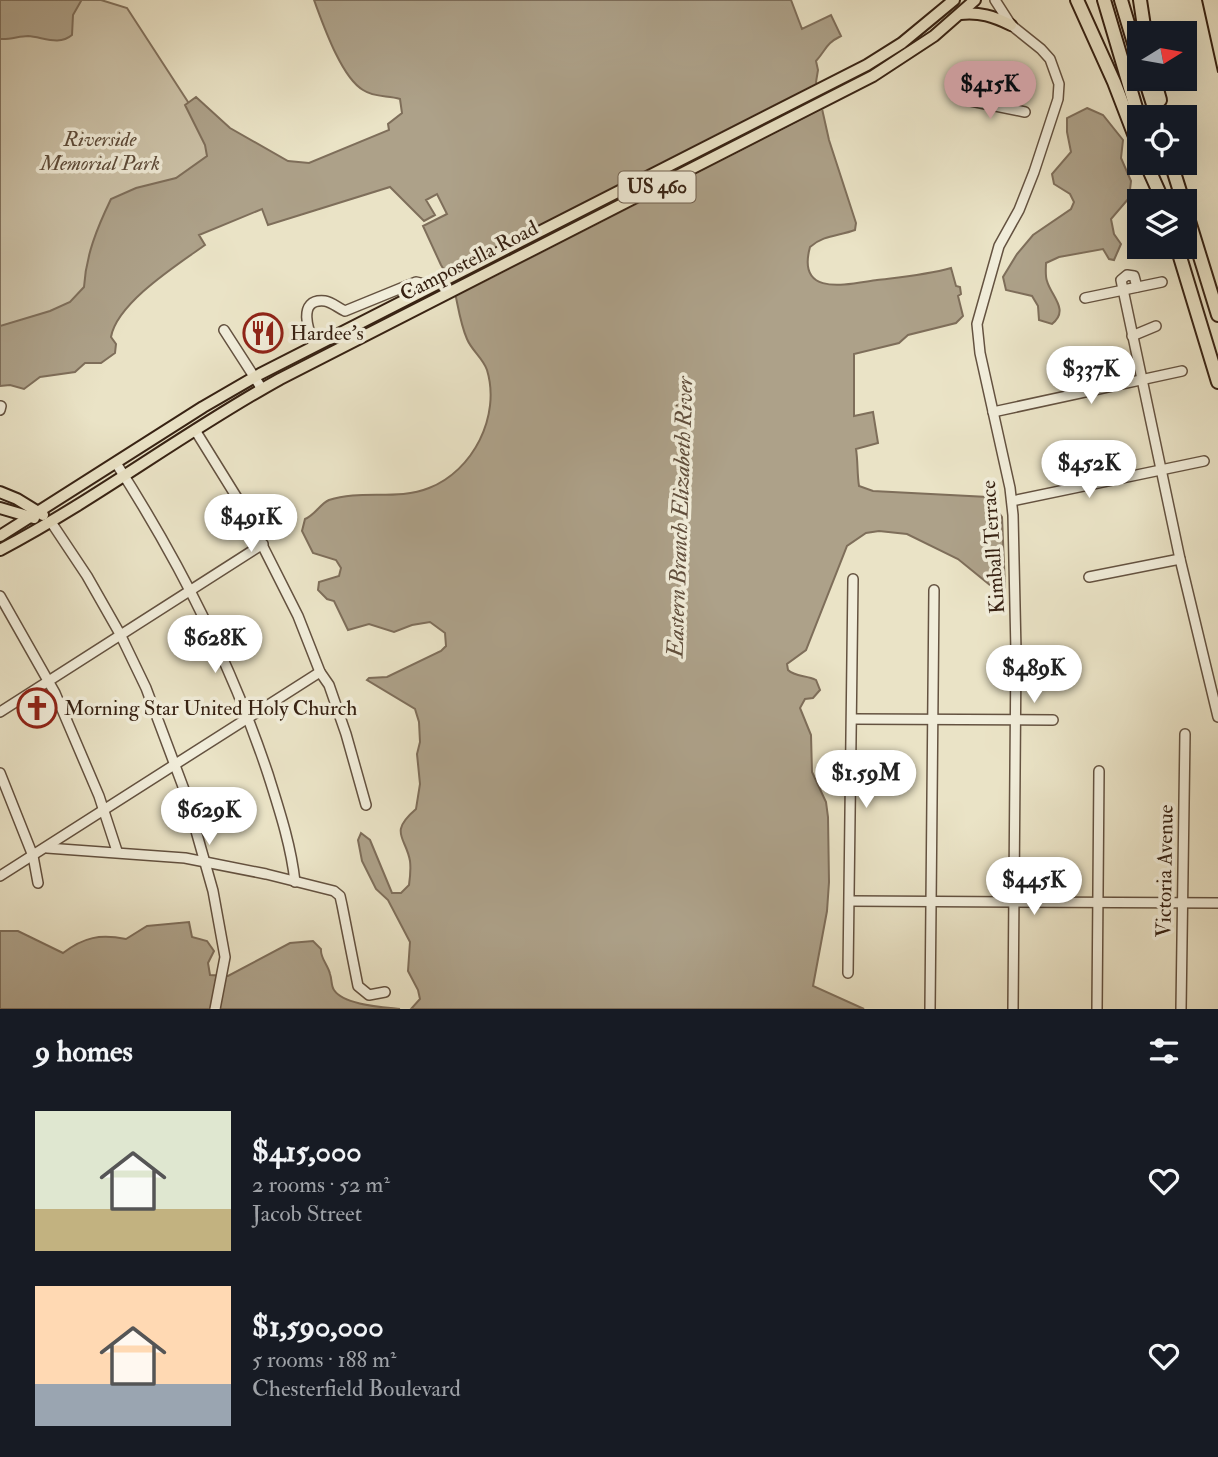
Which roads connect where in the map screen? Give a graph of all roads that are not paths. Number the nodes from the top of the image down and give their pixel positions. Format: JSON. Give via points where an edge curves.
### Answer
{"nodes":[{"id":1,"x":975,"y":0,"type":"edge"},
{"id":2,"x":995,"y":0,"type":"edge"},
{"id":3,"x":1077,"y":0,"type":"edge"},
{"id":4,"x":1104,"y":0,"type":"edge"},
{"id":5,"x":1121,"y":0,"type":"edge"},
{"id":6,"x":1140,"y":0,"type":"edge"},
{"id":7,"x":952,"y":2,"type":"edge"},
{"id":8,"x":960,"y":14,"type":"junction"},
{"id":9,"x":1127,"y":21,"type":"edge"},
{"id":10,"x":1143,"y":21,"type":"edge"},
{"id":11,"x":1011,"y":25,"type":"junction"},
{"id":12,"x":961,"y":99,"type":"dead end"},
{"id":13,"x":1135,"y":105,"type":"edge"},
{"id":14,"x":1025,"y":112,"type":"dead end"},
{"id":15,"x":1127,"y":116,"type":"edge"},
{"id":16,"x":1197,"y":247,"type":"edge"},
{"id":17,"x":1181,"y":259,"type":"edge"},
{"id":18,"x":1162,"y":282,"type":"dead end"},
{"id":19,"x":425,"y":284,"type":"dead end"},
{"id":20,"x":1123,"y":290,"type":"junction"},
{"id":21,"x":1085,"y":298,"type":"dead end"},
{"id":22,"x":1218,"y":315,"type":"edge"},
{"id":23,"x":1156,"y":326,"type":"dead end"},
{"id":24,"x":224,"y":330,"type":"dead end"},
{"id":25,"x":1132,"y":336,"type":"junction"},
{"id":26,"x":314,"y":345,"type":"junction"},
{"id":27,"x":1182,"y":371,"type":"dead end"},
{"id":28,"x":254,"y":377,"type":"junction"},
{"id":29,"x":1142,"y":380,"type":"junction"},
{"id":30,"x":1218,"y":382,"type":"edge"},
{"id":31,"x":262,"y":389,"type":"junction"},
{"id":32,"x":993,"y":412,"type":"junction"},
{"id":33,"x":195,"y":430,"type":"junction"},
{"id":34,"x":1203,"y":460,"type":"dead end"},
{"id":35,"x":116,"y":463,"type":"junction"},
{"id":36,"x":1161,"y":469,"type":"junction"},
{"id":37,"x":124,"y":475,"type":"junction"},
{"id":38,"x":0,"y":492,"type":"edge"},
{"id":39,"x":1012,"y":501,"type":"junction"},
{"id":40,"x":0,"y":508,"type":"edge"},
{"id":41,"x":35,"y":515,"type":"junction"},
{"id":42,"x":51,"y":522,"type":"junction"},
{"id":43,"x":0,"y":536,"type":"edge"},
{"id":44,"x":263,"y":544,"type":"junction"},
{"id":45,"x":0,"y":550,"type":"edge"},
{"id":46,"x":1180,"y":559,"type":"junction"},
{"id":47,"x":1089,"y":578,"type":"dead end"},
{"id":48,"x":853,"y":579,"type":"dead end"},
{"id":49,"x":191,"y":590,"type":"junction"},
{"id":50,"x":934,"y":590,"type":"dead end"},
{"id":51,"x":0,"y":596,"type":"edge"},
{"id":52,"x":120,"y":634,"type":"junction"},
{"id":53,"x":320,"y":672,"type":"junction"},
{"id":54,"x":48,"y":680,"type":"junction"},
{"id":55,"x":0,"y":712,"type":"edge"},
{"id":56,"x":1218,"y":717,"type":"edge"},
{"id":57,"x":248,"y":718,"type":"junction"},
{"id":58,"x":853,"y":719,"type":"junction"},
{"id":59,"x":933,"y":719,"type":"junction"},
{"id":60,"x":1015,"y":719,"type":"junction"},
{"id":61,"x":1053,"y":720,"type":"dead end"},
{"id":62,"x":1185,"y":734,"type":"dead end"},
{"id":63,"x":176,"y":764,"type":"junction"},
{"id":64,"x":1099,"y":771,"type":"dead end"},
{"id":65,"x":0,"y":774,"type":"edge"},
{"id":66,"x":366,"y":805,"type":"dead end"},
{"id":67,"x":104,"y":810,"type":"junction"},
{"id":68,"x":47,"y":848,"type":"junction"},
{"id":69,"x":117,"y":851,"type":"junction"},
{"id":70,"x":33,"y":856,"type":"junction"},
{"id":71,"x":206,"y":862,"type":"junction"},
{"id":72,"x":0,"y":876,"type":"edge"},
{"id":73,"x":295,"y":882,"type":"junction"},
{"id":74,"x":38,"y":883,"type":"dead end"},
{"id":75,"x":850,"y":901,"type":"junction"},
{"id":76,"x":931,"y":901,"type":"junction"},
{"id":77,"x":1014,"y":902,"type":"junction"},
{"id":78,"x":1098,"y":903,"type":"junction"},
{"id":79,"x":1182,"y":904,"type":"junction"},
{"id":80,"x":1218,"y":904,"type":"edge"},
{"id":81,"x":848,"y":973,"type":"dead end"},
{"id":82,"x":384,"y":992,"type":"dead end"},
{"id":83,"x":215,"y":1009,"type":"edge"},
{"id":84,"x":930,"y":1009,"type":"edge"},
{"id":85,"x":1013,"y":1009,"type":"edge"},
{"id":86,"x":1097,"y":1009,"type":"edge"},
{"id":87,"x":1181,"y":1009,"type":"edge"}],
"edges":[{"from":1,"to":8,"type":"main road","number":"US 460"},
{"from":2,"to":11,"type":"street","name":"Kimball Terrace"},
{"from":3,"to":15,"type":"highway"},
{"from":4,"to":13,"type":"highway"},
{"from":5,"to":9,"type":"highway"},
{"from":6,"to":10,"type":"highway"},
{"from":7,"to":26,"type":"main road","name":"Campostella Road","number":"US 460","via":[[867,65]]},
{"from":8,"to":11,"type":"main road","via":[[994,16]]},
{"from":8,"to":31,"type":"main road","name":"Campostella Road","number":"US 460","via":[[873,76]]},
{"from":11,"to":32,"type":"street","name":"Kimball Terrace","via":[[1051,59],[1059,83],[1027,194],[999,246],[979,312],[977,338]]},
{"from":12,"to":14,"type":"street"},
{"from":16,"to":22,"type":"highway"},
{"from":17,"to":30,"type":"highway"},
{"from":18,"to":20,"type":"street","via":[[1137,287],[1134,276],[1127,275],[1121,279]]},
{"from":19,"to":26,"type":"street","via":[[416,282],[345,311],[326,301],[316,302],[305,316]]},
{"from":20,"to":21,"type":"street"},
{"from":20,"to":25,"type":"street"},
{"from":23,"to":25,"type":"street"},
{"from":24,"to":28,"type":"street"},
{"from":25,"to":29,"type":"street"},
{"from":26,"to":28,"type":"main road","name":"Campostella Road","number":"US 460"},
{"from":27,"to":29,"type":"street"},
{"from":28,"to":31,"type":"street"},
{"from":28,"to":35,"type":"main road","name":"Campostella Road","number":"US 460"},
{"from":29,"to":32,"type":"street"},
{"from":29,"to":36,"type":"street"},
{"from":31,"to":33,"type":"main road","name":"Campostella Road","number":"US 460"},
{"from":32,"to":39,"type":"street","name":"Kimball Terrace"},
{"from":33,"to":37,"type":"main road","name":"Campostella Road","number":"US 460"},
{"from":33,"to":44,"type":"street"},
{"from":34,"to":36,"type":"street"},
{"from":35,"to":37,"type":"street"},
{"from":35,"to":41,"type":"main road","name":"Campostella Road","number":"US 460"},
{"from":36,"to":39,"type":"street"},
{"from":36,"to":46,"type":"street"},
{"from":37,"to":42,"type":"main road","name":"Campostella Road","number":"US 460"},
{"from":37,"to":49,"type":"street"},
{"from":38,"to":41,"type":"main road"},
{"from":39,"to":60,"type":"street","name":"Kimball Terrace"},
{"from":40,"to":41,"type":"main road"},
{"from":41,"to":42,"type":"main road"},
{"from":41,"to":43,"type":"main road","name":"Campostella Road"},
{"from":42,"to":45,"type":"main road","name":"Campostella Road"},
{"from":42,"to":52,"type":"street"},
{"from":44,"to":49,"type":"street"},
{"from":44,"to":53,"type":"street"},
{"from":46,"to":47,"type":"street"},
{"from":46,"to":56,"type":"street"},
{"from":48,"to":58,"type":"street"},
{"from":49,"to":52,"type":"street"},
{"from":49,"to":57,"type":"street"},
{"from":50,"to":59,"type":"street"},
{"from":51,"to":54,"type":"street"},
{"from":52,"to":54,"type":"street"},
{"from":52,"to":63,"type":"street"},
{"from":53,"to":57,"type":"street"},
{"from":53,"to":66,"type":"street","via":[[329,685]]},
{"from":54,"to":55,"type":"street"},
{"from":54,"to":67,"type":"street"},
{"from":57,"to":63,"type":"street"},
{"from":57,"to":73,"type":"street","via":[[287,835]]},
{"from":58,"to":59,"type":"street"},
{"from":58,"to":75,"type":"street"},
{"from":59,"to":60,"type":"street"},
{"from":59,"to":76,"type":"street"},
{"from":60,"to":61,"type":"street"},
{"from":60,"to":77,"type":"street","name":"Kimball Terrace"},
{"from":62,"to":79,"type":"street","name":"Victoria Avenue"},
{"from":63,"to":67,"type":"street"},
{"from":63,"to":71,"type":"street"},
{"from":64,"to":78,"type":"street"},
{"from":65,"to":70,"type":"street"},
{"from":67,"to":68,"type":"street"},
{"from":67,"to":69,"type":"street"},
{"from":68,"to":69,"type":"street"},
{"from":68,"to":70,"type":"street"},
{"from":69,"to":71,"type":"street"},
{"from":70,"to":72,"type":"street"},
{"from":70,"to":74,"type":"street"},
{"from":71,"to":73,"type":"street"},
{"from":71,"to":83,"type":"street","via":[[225,964]]},
{"from":73,"to":82,"type":"street","via":[[340,896],[361,990],[373,995]]},
{"from":75,"to":76,"type":"street"},
{"from":75,"to":81,"type":"street"},
{"from":76,"to":77,"type":"street"},
{"from":76,"to":84,"type":"street"},
{"from":77,"to":78,"type":"street"},
{"from":77,"to":85,"type":"street","name":"Kimball Terrace"},
{"from":78,"to":79,"type":"street"},
{"from":78,"to":86,"type":"street"},
{"from":79,"to":80,"type":"street"},
{"from":79,"to":87,"type":"street","name":"Victoria Avenue"}]}
